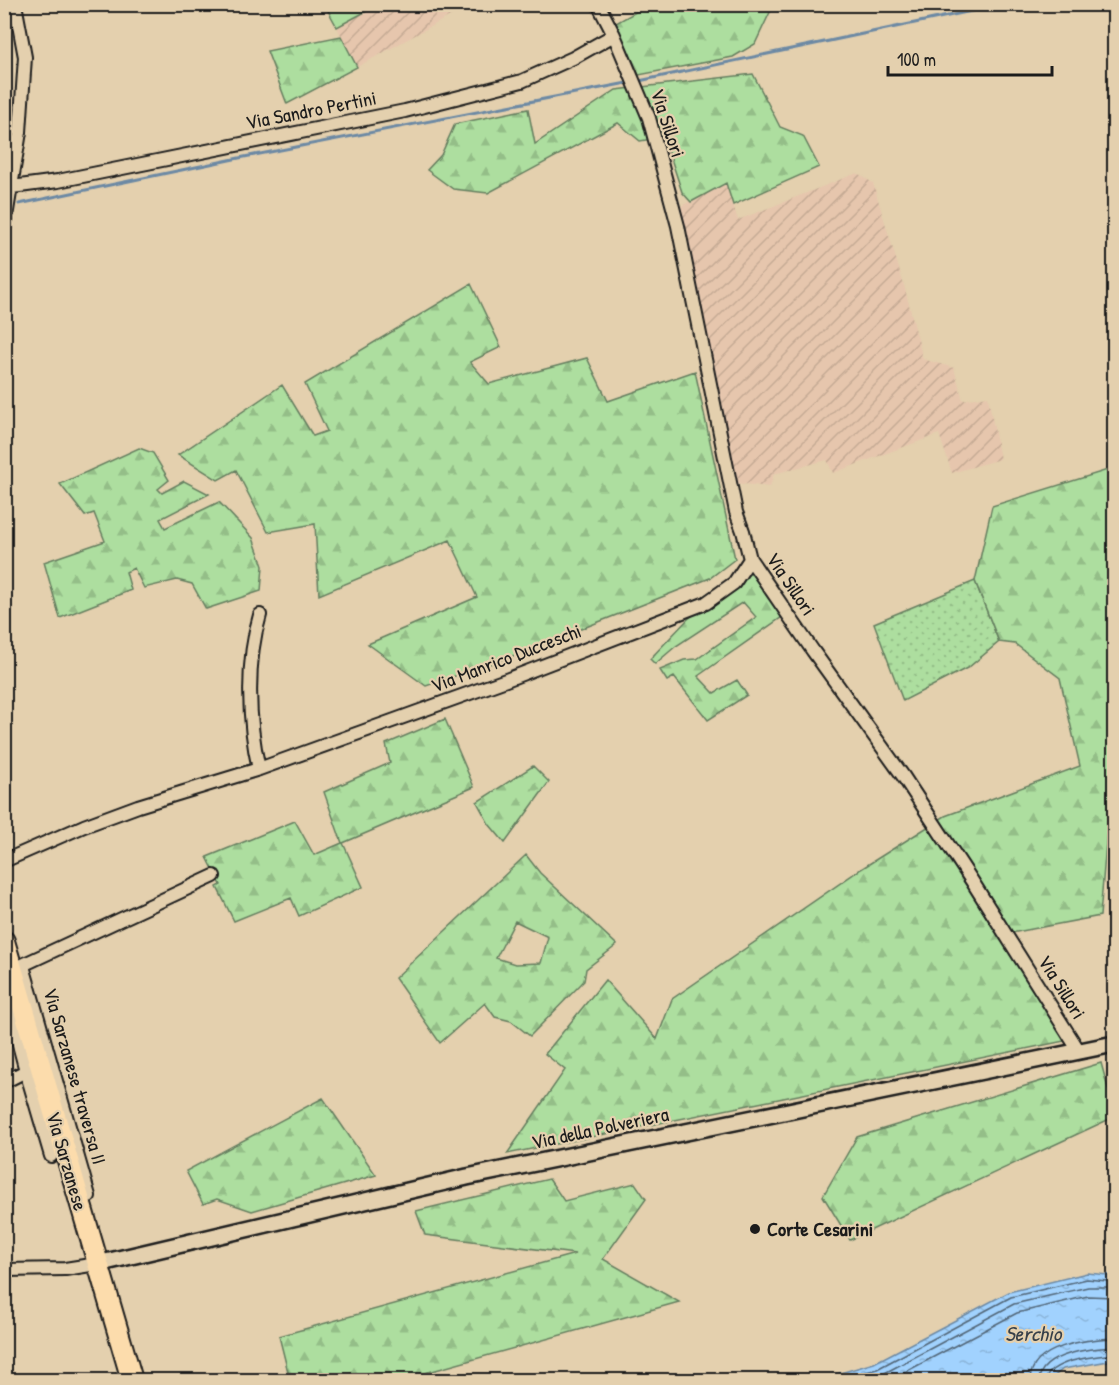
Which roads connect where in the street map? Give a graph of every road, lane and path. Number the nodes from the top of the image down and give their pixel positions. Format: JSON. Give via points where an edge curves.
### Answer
{"nodes":[{"id":1,"x":15,"y":4,"type":"edge"},
{"id":2,"x":598,"y":4,"type":"edge"},
{"id":3,"x":614,"y":35,"type":"junction"},
{"id":4,"x":8,"y":188,"type":"edge"},
{"id":5,"x":4,"y":229,"type":"edge"},
{"id":6,"x":750,"y":559,"type":"junction"},
{"id":7,"x":260,"y":615,"type":"dead end"},
{"id":8,"x":260,"y":769,"type":"junction"},
{"id":9,"x":4,"y":861,"type":"edge"},
{"id":10,"x":214,"y":876,"type":"dead end"},
{"id":11,"x":4,"y":941,"type":"edge"},
{"id":12,"x":13,"y":970,"type":"edge"},
{"id":13,"x":4,"y":988,"type":"edge"},
{"id":14,"x":1114,"y":1044,"type":"edge"},
{"id":15,"x":1079,"y":1051,"type":"junction"},
{"id":16,"x":26,"y":1071,"type":"junction"},
{"id":17,"x":4,"y":1082,"type":"edge"},
{"id":18,"x":51,"y":1156,"type":"dead end"},
{"id":19,"x":89,"y":1196,"type":"dead end"},
{"id":20,"x":97,"y":1264,"type":"junction"},
{"id":21,"x":4,"y":1270,"type":"edge"},
{"id":22,"x":132,"y":1380,"type":"edge"}],
"edges":[{"from":1,"to":4,"type":"street","via":[[25,57],[20,132]]},
{"from":2,"to":3,"type":"street","name":"Via Sillori"},
{"from":3,"to":4,"type":"street","name":"Via Sandro Pertini","via":[[522,81],[416,109]]},
{"from":3,"to":6,"type":"street","name":"Via Sillori","via":[[649,118],[678,226],[736,512]]},
{"from":4,"to":5,"type":"street"},
{"from":6,"to":8,"type":"street","name":"Via Manrico Ducceschi","via":[[734,583],[706,603]]},
{"from":6,"to":15,"type":"street","name":"Via Sillori","via":[[903,776]]},
{"from":7,"to":8,"type":"street","via":[[252,640],[253,740]]},
{"from":8,"to":9,"type":"street","name":"Via Manrico Ducceschi","via":[[138,806]]},
{"from":10,"to":12,"type":"street"},
{"from":11,"to":12,"type":"main road","name":"Via Sarzanese"},
{"from":12,"to":19,"type":"street","name":"Via Sarzanese traversa II"},
{"from":12,"to":20,"type":"main road","name":"Via Sarzanese"},
{"from":13,"to":16,"type":"street"},
{"from":14,"to":15,"type":"street","name":"Via della Polveriera"},
{"from":15,"to":20,"type":"street","name":"Via della Polveriera","via":[[467,1177]]},
{"from":16,"to":17,"type":"street"},
{"from":16,"to":18,"type":"street"},
{"from":20,"to":21,"type":"street"},
{"from":20,"to":22,"type":"main road","name":"Via Sarzanese"}]}
